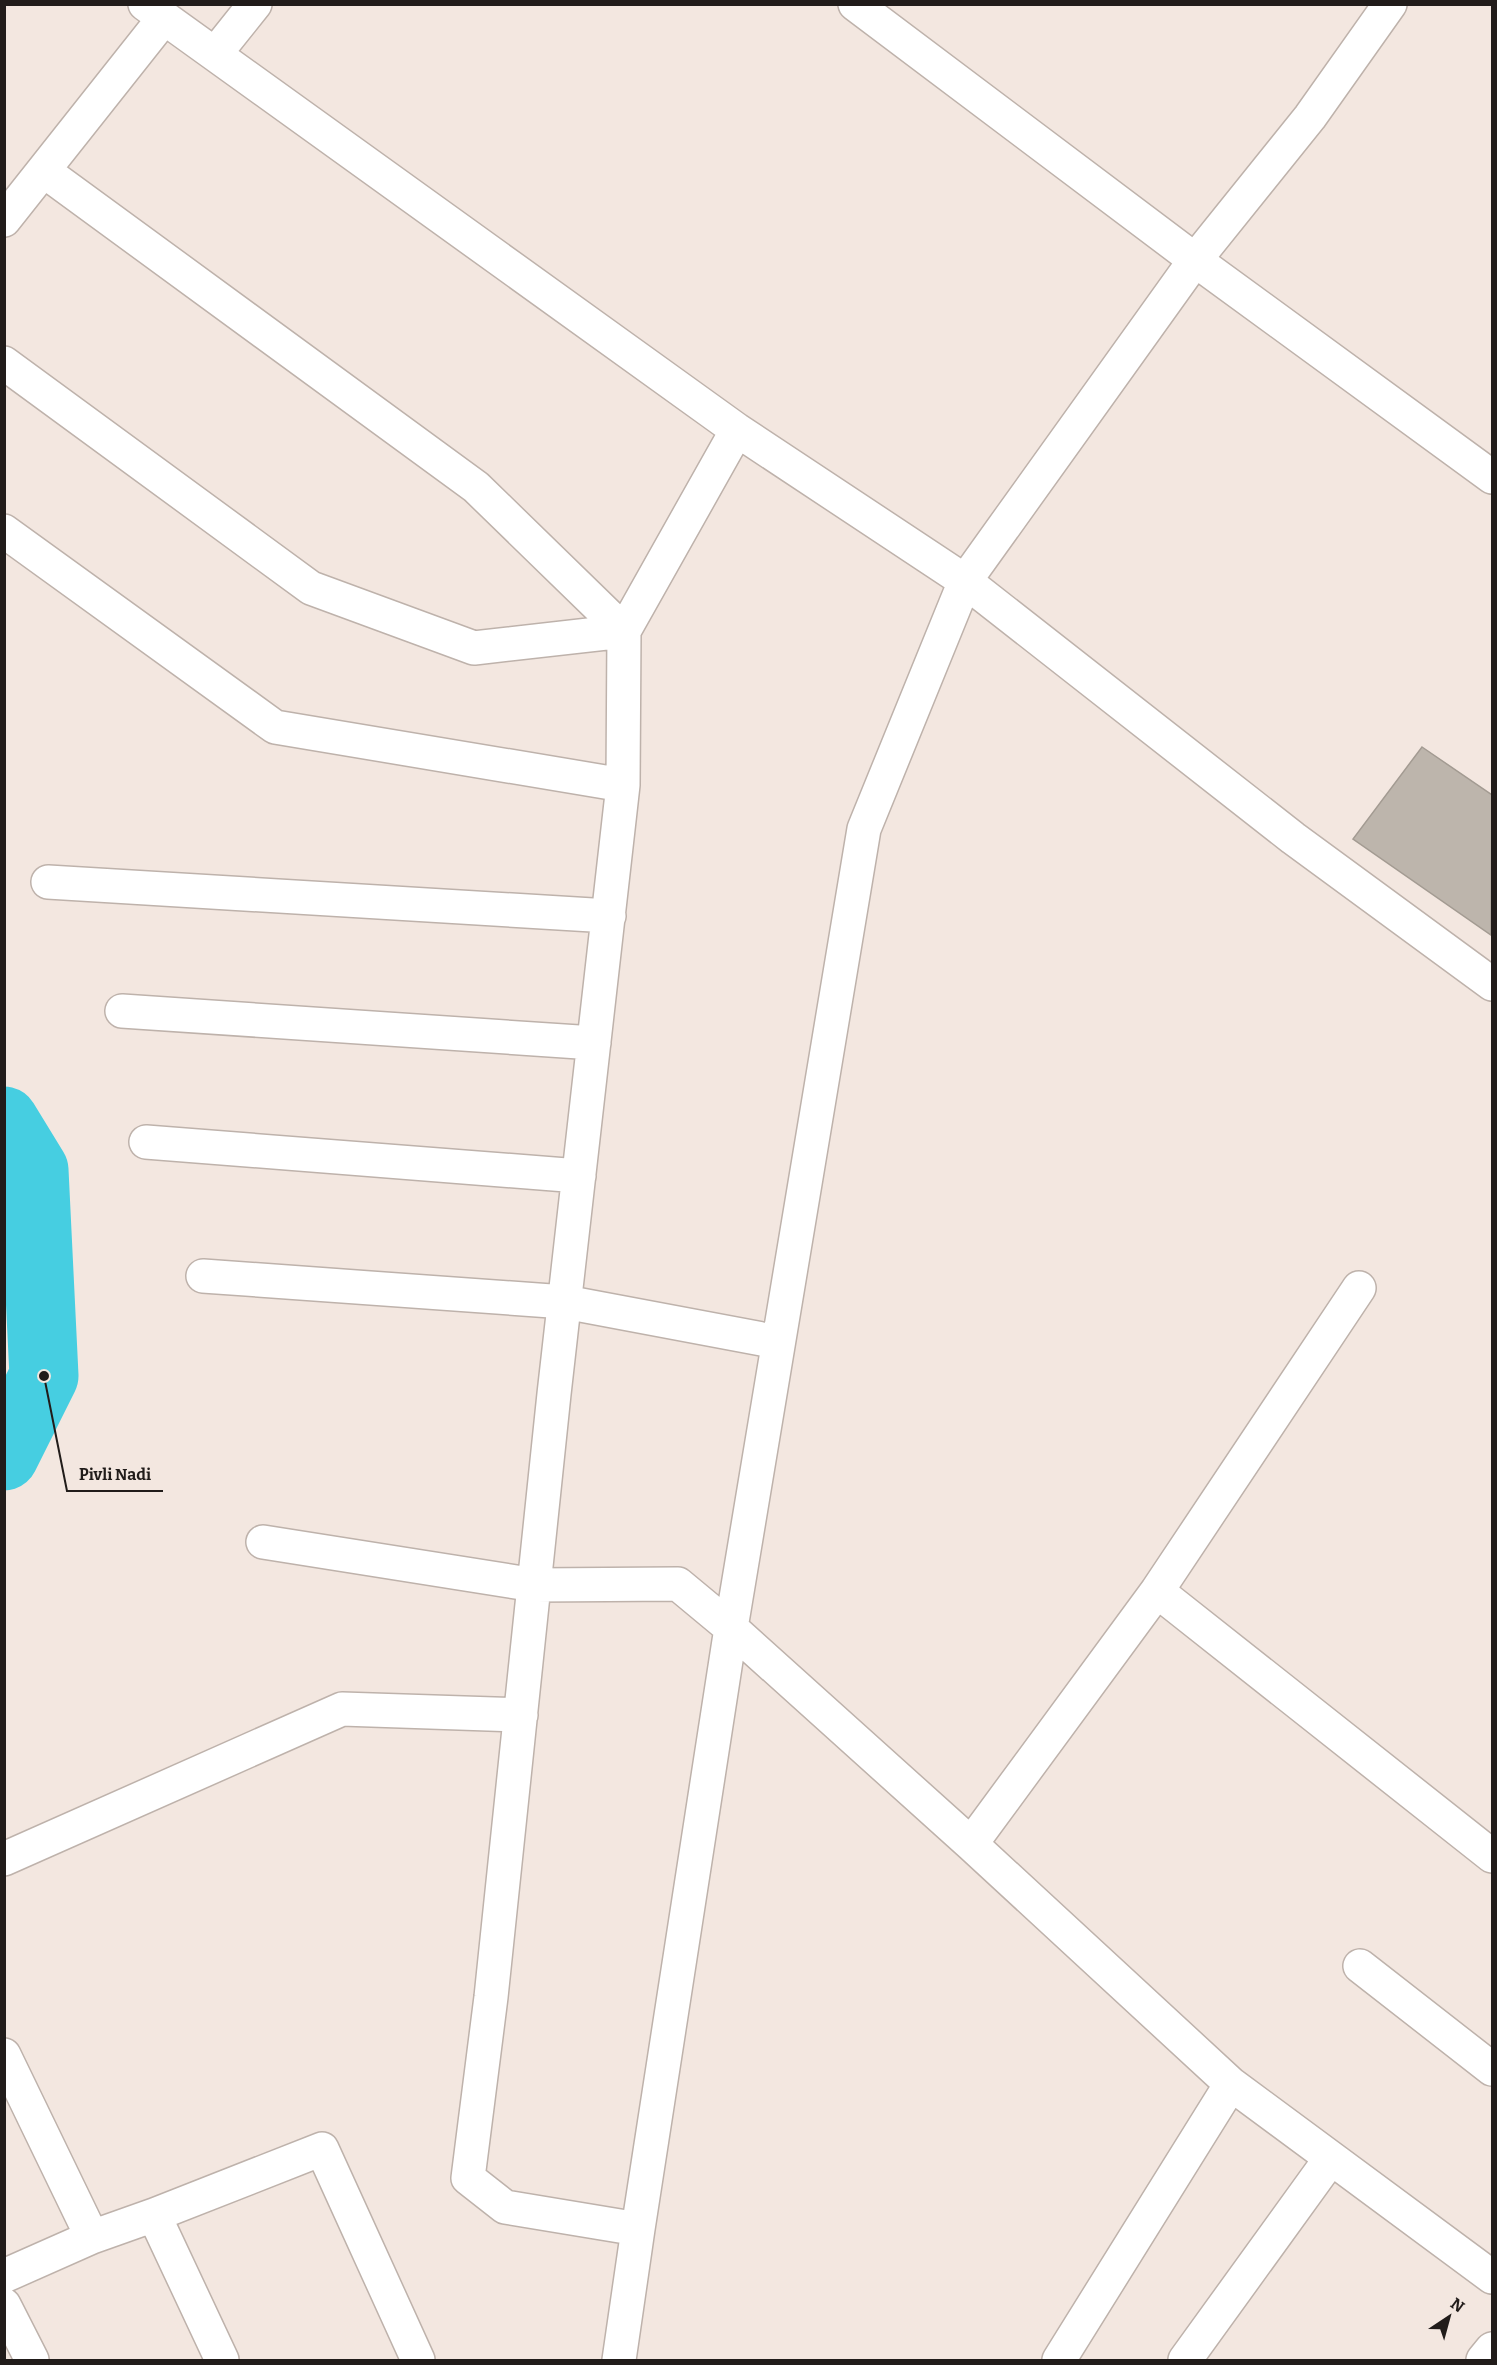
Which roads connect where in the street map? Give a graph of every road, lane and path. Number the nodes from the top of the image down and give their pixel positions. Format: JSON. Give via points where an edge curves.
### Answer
{"nodes":[{"id":1,"x":255,"y":4,"type":"edge"},
{"id":2,"x":855,"y":4,"type":"edge"},
{"id":3,"x":1390,"y":4,"type":"edge"},
{"id":4,"x":154,"y":11,"type":"edge"},
{"id":5,"x":215,"y":54,"type":"junction"},
{"id":6,"x":44,"y":171,"type":"junction"},
{"id":7,"x":4,"y":220,"type":"edge"},
{"id":8,"x":1195,"y":260,"type":"junction"},
{"id":9,"x":4,"y":363,"type":"edge"},
{"id":10,"x":737,"y":430,"type":"junction"},
{"id":11,"x":1492,"y":477,"type":"edge"},
{"id":12,"x":4,"y":531,"type":"edge"},
{"id":13,"x":965,"y":582,"type":"junction"},
{"id":14,"x":624,"y":631,"type":"junction"},
{"id":15,"x":623,"y":785,"type":"junction"},
{"id":16,"x":48,"y":882,"type":"dead end"},
{"id":17,"x":609,"y":916,"type":"junction"},
{"id":18,"x":1492,"y":984,"type":"edge"},
{"id":19,"x":122,"y":1011,"type":"dead end"},
{"id":20,"x":594,"y":1043,"type":"junction"},
{"id":21,"x":146,"y":1142,"type":"dead end"},
{"id":22,"x":579,"y":1176,"type":"junction"},
{"id":23,"x":203,"y":1276,"type":"dead end"},
{"id":24,"x":1359,"y":1288,"type":"dead end"},
{"id":25,"x":565,"y":1302,"type":"junction"},
{"id":26,"x":778,"y":1342,"type":"junction"},
{"id":27,"x":262,"y":1542,"type":"dead end"},
{"id":28,"x":535,"y":1585,"type":"junction"},
{"id":29,"x":1157,"y":1591,"type":"junction"},
{"id":30,"x":731,"y":1628,"type":"junction"},
{"id":31,"x":521,"y":1715,"type":"junction"},
{"id":32,"x":971,"y":1844,"type":"junction"},
{"id":33,"x":1492,"y":1856,"type":"edge"},
{"id":34,"x":4,"y":1859,"type":"edge"},
{"id":35,"x":1360,"y":1966,"type":"dead end"},
{"id":36,"x":4,"y":2055,"type":"edge"},
{"id":37,"x":1492,"y":2069,"type":"edge"},
{"id":38,"x":1231,"y":2084,"type":"junction"},
{"id":39,"x":1331,"y":2158,"type":"junction"},
{"id":40,"x":154,"y":2215,"type":"junction"},
{"id":41,"x":638,"y":2229,"type":"junction"},
{"id":42,"x":92,"y":2237,"type":"junction"},
{"id":43,"x":4,"y":2276,"type":"edge"},
{"id":44,"x":1492,"y":2277,"type":"edge"},
{"id":45,"x":4,"y":2305,"type":"edge"},
{"id":46,"x":1492,"y":2349,"type":"edge"},
{"id":47,"x":32,"y":2361,"type":"edge"},
{"id":48,"x":222,"y":2361,"type":"edge"},
{"id":49,"x":418,"y":2361,"type":"edge"},
{"id":50,"x":619,"y":2361,"type":"edge"},
{"id":51,"x":1059,"y":2361,"type":"edge"},
{"id":52,"x":1185,"y":2361,"type":"edge"},
{"id":53,"x":1483,"y":2361,"type":"edge"}],
"edges":[{"from":1,"to":5,"type":"street"},
{"from":2,"to":8,"type":"street"},
{"from":3,"to":8,"type":"street","via":[[1311,117]]},
{"from":4,"to":5,"type":"street"},
{"from":4,"to":6,"type":"street"},
{"from":5,"to":10,"type":"street"},
{"from":6,"to":7,"type":"street"},
{"from":6,"to":14,"type":"street","via":[[476,487]]},
{"from":8,"to":11,"type":"street"},
{"from":8,"to":13,"type":"street"},
{"from":9,"to":14,"type":"street","via":[[311,588],[474,648]]},
{"from":10,"to":13,"type":"street"},
{"from":10,"to":14,"type":"street"},
{"from":12,"to":15,"type":"street","via":[[275,727]]},
{"from":13,"to":18,"type":"street","via":[[1293,838]]},
{"from":13,"to":26,"type":"street","via":[[864,829]]},
{"from":14,"to":15,"type":"street"},
{"from":15,"to":17,"type":"street"},
{"from":16,"to":17,"type":"street"},
{"from":17,"to":20,"type":"street"},
{"from":19,"to":20,"type":"street"},
{"from":20,"to":22,"type":"street"},
{"from":21,"to":22,"type":"street"},
{"from":22,"to":25,"type":"street"},
{"from":23,"to":25,"type":"street"},
{"from":24,"to":29,"type":"street"},
{"from":25,"to":26,"type":"street"},
{"from":25,"to":28,"type":"street"},
{"from":26,"to":30,"type":"street"},
{"from":27,"to":28,"type":"street"},
{"from":28,"to":30,"type":"street","via":[[678,1584]]},
{"from":28,"to":31,"type":"street"},
{"from":29,"to":32,"type":"street"},
{"from":29,"to":33,"type":"street"},
{"from":30,"to":32,"type":"street"},
{"from":30,"to":41,"type":"street"},
{"from":31,"to":34,"type":"street","via":[[342,1709]]},
{"from":31,"to":41,"type":"street","via":[[468,2178],[505,2207]]},
{"from":32,"to":38,"type":"street"},
{"from":35,"to":37,"type":"street"},
{"from":36,"to":42,"type":"street"},
{"from":38,"to":39,"type":"street"},
{"from":38,"to":51,"type":"street"},
{"from":39,"to":44,"type":"street"},
{"from":39,"to":52,"type":"street"},
{"from":40,"to":42,"type":"street"},
{"from":40,"to":48,"type":"street"},
{"from":40,"to":49,"type":"street","via":[[322,2149]]},
{"from":41,"to":50,"type":"street"},
{"from":42,"to":43,"type":"street"},
{"from":45,"to":47,"type":"street"},
{"from":46,"to":53,"type":"street"}]}
